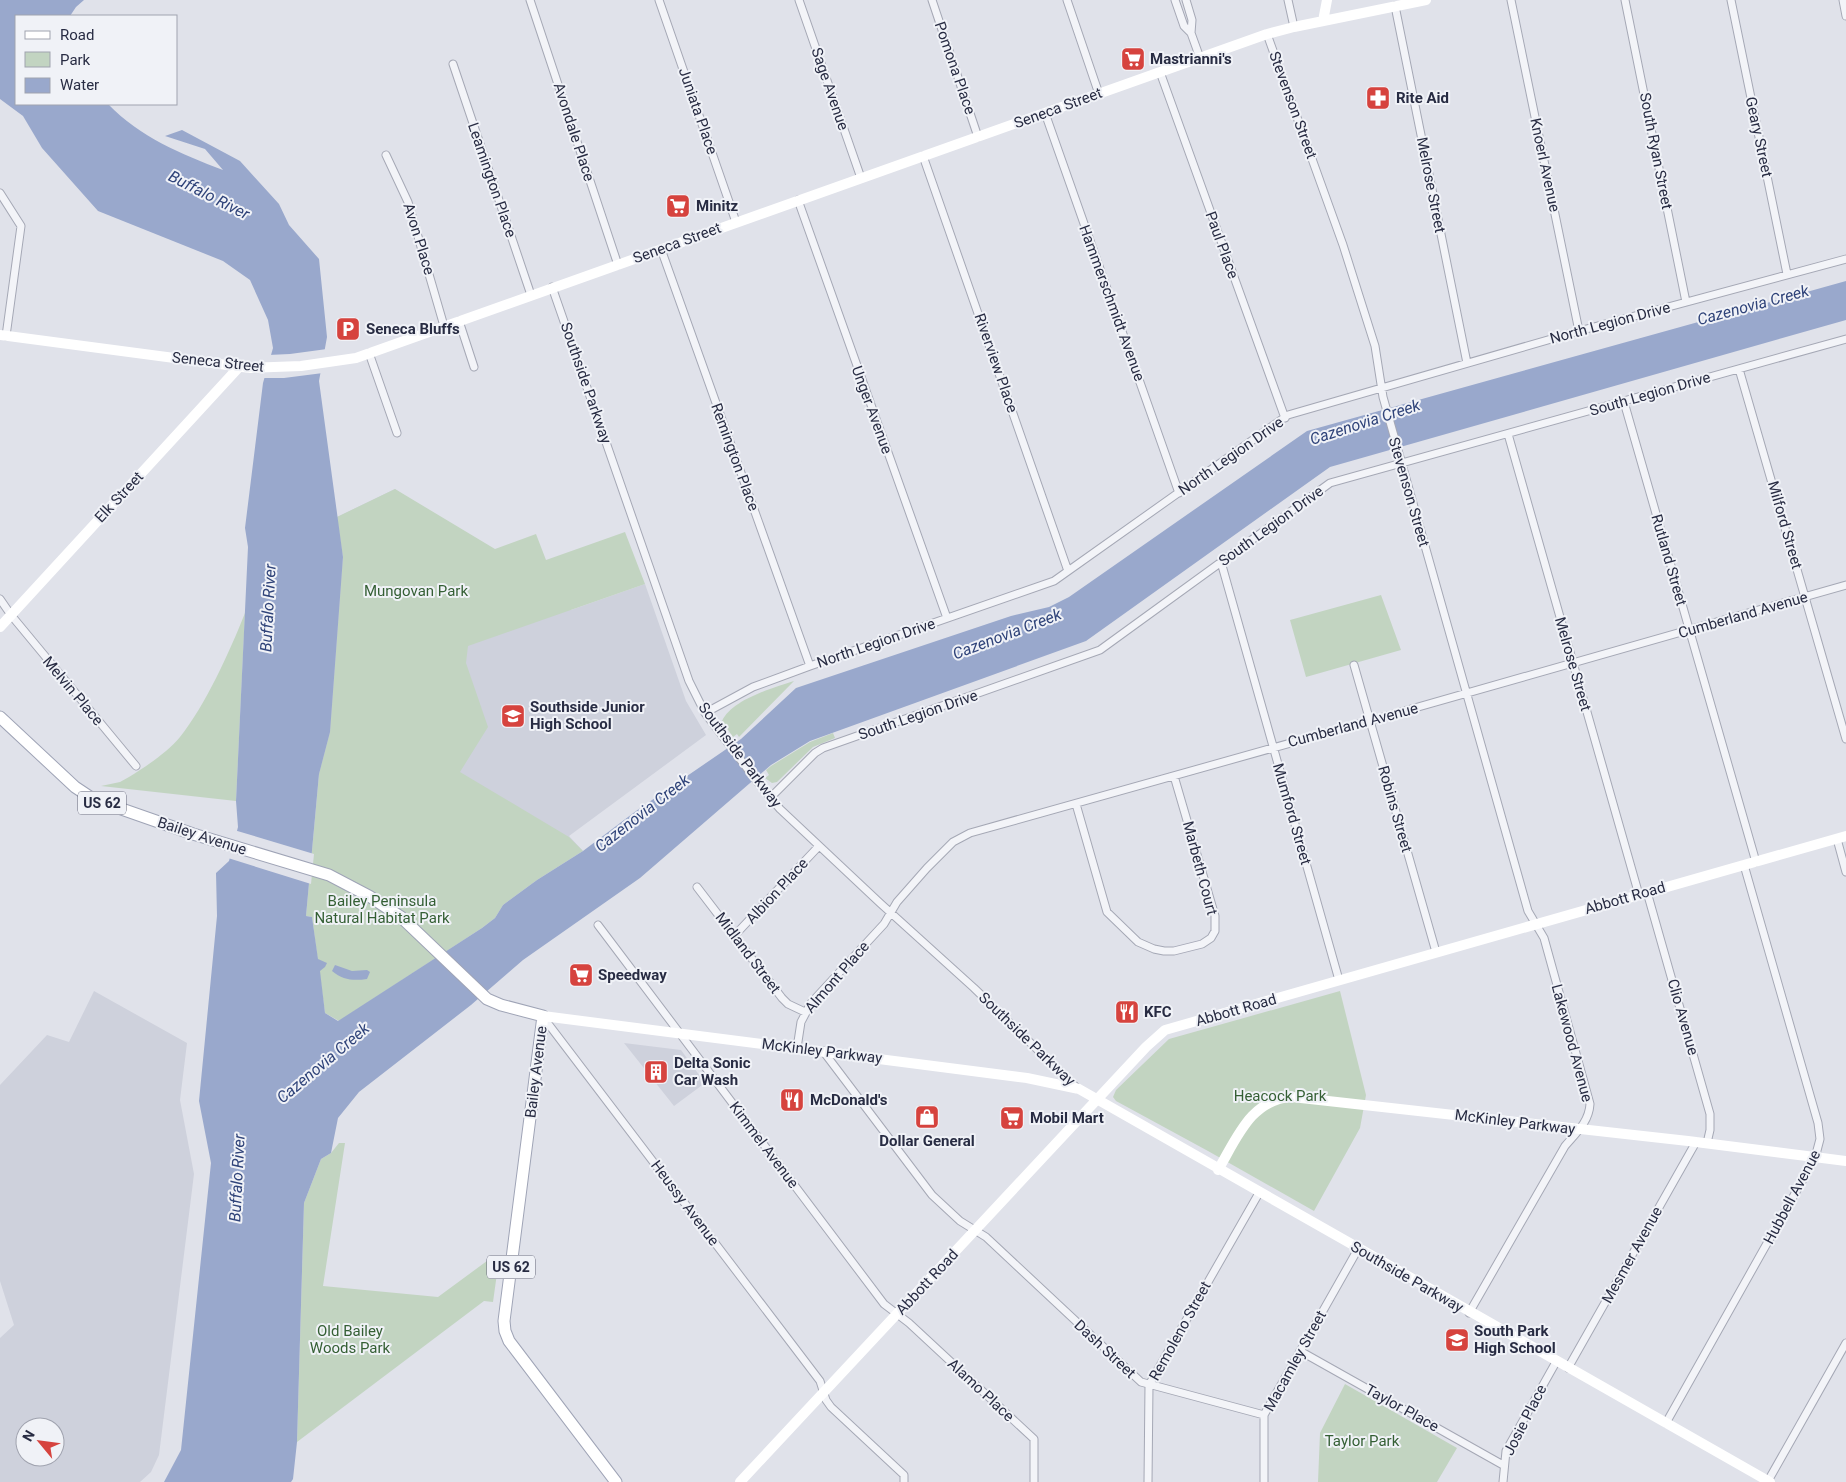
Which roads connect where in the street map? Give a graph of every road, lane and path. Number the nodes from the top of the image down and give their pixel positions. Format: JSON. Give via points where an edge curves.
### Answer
{"nodes":[{"id":1,"x":530,"y":0,"type":"edge"},
{"id":2,"x":659,"y":0,"type":"edge"},
{"id":3,"x":799,"y":0,"type":"edge"},
{"id":4,"x":932,"y":0,"type":"edge"},
{"id":5,"x":1067,"y":0,"type":"edge"},
{"id":6,"x":1175,"y":0,"type":"edge"},
{"id":7,"x":1186,"y":0,"type":"edge"},
{"id":8,"x":1288,"y":0,"type":"edge"},
{"id":9,"x":1327,"y":0,"type":"edge"},
{"id":10,"x":1426,"y":0,"type":"edge"},
{"id":11,"x":1511,"y":0,"type":"edge"},
{"id":12,"x":1625,"y":0,"type":"edge"},
{"id":13,"x":1731,"y":0,"type":"edge"},
{"id":14,"x":1843,"y":0,"type":"edge"},
{"id":15,"x":1395,"y":6,"type":"junction"},
{"id":16,"x":1846,"y":16,"type":"edge"},
{"id":17,"x":1323,"y":21,"type":"junction"},
{"id":18,"x":1294,"y":27,"type":"junction"},
{"id":19,"x":1192,"y":33,"type":"junction"},
{"id":20,"x":1267,"y":34,"type":"junction"},
{"id":21,"x":1200,"y":58,"type":"junction"},
{"id":22,"x":453,"y":64,"type":"dead end"},
{"id":23,"x":1160,"y":72,"type":"junction"},
{"id":24,"x":1099,"y":94,"type":"junction"},
{"id":25,"x":1045,"y":113,"type":"junction"},
{"id":26,"x":978,"y":137,"type":"junction"},
{"id":27,"x":386,"y":154,"type":"dead end"},
{"id":28,"x":923,"y":156,"type":"junction"},
{"id":29,"x":861,"y":178,"type":"junction"},
{"id":30,"x":0,"y":193,"type":"edge"},
{"id":31,"x":798,"y":200,"type":"junction"},
{"id":32,"x":736,"y":222,"type":"junction"},
{"id":33,"x":662,"y":249,"type":"junction"},
{"id":34,"x":1846,"y":259,"type":"edge"},
{"id":35,"x":618,"y":265,"type":"junction"},
{"id":36,"x":1787,"y":274,"type":"junction"},
{"id":37,"x":552,"y":287,"type":"junction"},
{"id":38,"x":531,"y":296,"type":"junction"},
{"id":39,"x":1686,"y":302,"type":"junction"},
{"id":40,"x":459,"y":321,"type":"junction"},
{"id":41,"x":444,"y":326,"type":"junction"},
{"id":42,"x":1579,"y":331,"type":"junction"},
{"id":43,"x":3,"y":336,"type":"edge"},
{"id":44,"x":1846,"y":339,"type":"edge"},
{"id":45,"x":369,"y":353,"type":"junction"},
{"id":46,"x":1467,"y":363,"type":"junction"},
{"id":47,"x":474,"y":367,"type":"dead end"},
{"id":48,"x":244,"y":368,"type":"junction"},
{"id":49,"x":1739,"y":369,"type":"junction"},
{"id":50,"x":1381,"y":388,"type":"junction"},
{"id":51,"x":1624,"y":402,"type":"junction"},
{"id":52,"x":1285,"y":418,"type":"junction"},
{"id":53,"x":397,"y":433,"type":"dead end"},
{"id":54,"x":1508,"y":434,"type":"junction"},
{"id":55,"x":1400,"y":460,"type":"junction"},
{"id":56,"x":1179,"y":493,"type":"junction"},
{"id":57,"x":1221,"y":562,"type":"junction"},
{"id":58,"x":1068,"y":571,"type":"junction"},
{"id":59,"x":1846,"y":585,"type":"edge"},
{"id":60,"x":1805,"y":597,"type":"junction"},
{"id":61,"x":0,"y":599,"type":"edge"},
{"id":62,"x":10,"y":615,"type":"junction"},
{"id":63,"x":948,"y":618,"type":"junction"},
{"id":64,"x":0,"y":627,"type":"edge"},
{"id":65,"x":1689,"y":630,"type":"junction"},
{"id":66,"x":1573,"y":663,"type":"junction"},
{"id":67,"x":1354,"y":665,"type":"dead end"},
{"id":68,"x":810,"y":666,"type":"junction"},
{"id":69,"x":1466,"y":693,"type":"junction"},
{"id":70,"x":705,"y":712,"type":"junction"},
{"id":71,"x":0,"y":717,"type":"edge"},
{"id":72,"x":1369,"y":721,"type":"junction"},
{"id":73,"x":1846,"y":739,"type":"edge"},
{"id":74,"x":1273,"y":747,"type":"junction"},
{"id":75,"x":136,"y":766,"type":"dead end"},
{"id":76,"x":1174,"y":776,"type":"junction"},
{"id":77,"x":770,"y":798,"type":"junction"},
{"id":78,"x":1076,"y":804,"type":"junction"},
{"id":79,"x":1841,"y":838,"type":"edge"},
{"id":80,"x":819,"y":846,"type":"junction"},
{"id":81,"x":1756,"y":862,"type":"junction"},
{"id":82,"x":1744,"y":865,"type":"junction"},
{"id":83,"x":1846,"y":872,"type":"edge"},
{"id":84,"x":697,"y":887,"type":"dead end"},
{"id":85,"x":1643,"y":894,"type":"junction"},
{"id":86,"x":890,"y":913,"type":"junction"},
{"id":87,"x":1536,"y":924,"type":"junction"},
{"id":88,"x":598,"y":926,"type":"dead end"},
{"id":89,"x":735,"y":935,"type":"junction"},
{"id":90,"x":1436,"y":952,"type":"junction"},
{"id":91,"x":1339,"y":980,"type":"junction"},
{"id":92,"x":805,"y":1012,"type":"junction"},
{"id":93,"x":543,"y":1016,"type":"junction"},
{"id":94,"x":680,"y":1033,"type":"junction"},
{"id":95,"x":797,"y":1048,"type":"junction"},
{"id":96,"x":823,"y":1051,"type":"junction"},
{"id":97,"x":1078,"y":1090,"type":"junction"},
{"id":98,"x":1097,"y":1099,"type":"junction"},
{"id":99,"x":1579,"y":1130,"type":"junction"},
{"id":100,"x":1702,"y":1143,"type":"junction"},
{"id":101,"x":1815,"y":1158,"type":"junction"},
{"id":102,"x":1846,"y":1161,"type":"edge"},
{"id":103,"x":1218,"y":1170,"type":"junction"},
{"id":104,"x":1259,"y":1193,"type":"junction"},
{"id":105,"x":975,"y":1230,"type":"junction"},
{"id":106,"x":1358,"y":1249,"type":"junction"},
{"id":107,"x":1469,"y":1312,"type":"junction"},
{"id":108,"x":896,"y":1314,"type":"junction"},
{"id":109,"x":1846,"y":1342,"type":"edge"},
{"id":110,"x":1300,"y":1351,"type":"junction"},
{"id":111,"x":1556,"y":1362,"type":"junction"},
{"id":112,"x":1568,"y":1368,"type":"junction"},
{"id":113,"x":1149,"y":1384,"type":"junction"},
{"id":114,"x":824,"y":1391,"type":"junction"},
{"id":115,"x":1264,"y":1415,"type":"junction"},
{"id":116,"x":1666,"y":1424,"type":"junction"},
{"id":117,"x":1503,"y":1465,"type":"junction"},
{"id":118,"x":1769,"y":1481,"type":"edge"},
{"id":119,"x":616,"y":1482,"type":"edge"},
{"id":120,"x":740,"y":1482,"type":"edge"},
{"id":121,"x":904,"y":1482,"type":"edge"},
{"id":122,"x":1034,"y":1482,"type":"edge"},
{"id":123,"x":1148,"y":1482,"type":"edge"},
{"id":124,"x":1264,"y":1482,"type":"edge"},
{"id":125,"x":1503,"y":1482,"type":"edge"}],
"edges":[{"from":1,"to":35,"type":"street","name":"Avondale Place"},
{"from":2,"to":32,"type":"street","name":"Juniata Place"},
{"from":3,"to":29,"type":"street","name":"Sage Avenue"},
{"from":4,"to":26,"type":"street","name":"Pomona Place"},
{"from":5,"to":24,"type":"street"},
{"from":6,"to":19,"type":"street","via":[[1184,26]]},
{"from":7,"to":19,"type":"street"},
{"from":8,"to":18,"type":"street"},
{"from":9,"to":17,"type":"street"},
{"from":10,"to":15,"type":"street","name":"Seneca Street"},
{"from":11,"to":42,"type":"street","name":"Knoerl Avenue"},
{"from":12,"to":39,"type":"street","name":"South Ryan Street"},
{"from":13,"to":36,"type":"street","name":"Geary Street"},
{"from":14,"to":16,"type":"street"},
{"from":15,"to":17,"type":"street","name":"Seneca Street"},
{"from":15,"to":46,"type":"street","name":"Melrose Street"},
{"from":17,"to":18,"type":"street","name":"Seneca Street"},
{"from":18,"to":20,"type":"street","name":"Seneca Street"},
{"from":19,"to":21,"type":"street"},
{"from":20,"to":21,"type":"street","name":"Seneca Street"},
{"from":20,"to":50,"type":"street","name":"Stevenson Street","via":[[1343,245],[1375,346]]},
{"from":21,"to":23,"type":"street","name":"Seneca Street"},
{"from":22,"to":38,"type":"street","name":"Leamington Place"},
{"from":23,"to":24,"type":"street","name":"Seneca Street"},
{"from":23,"to":52,"type":"street","name":"Paul Place"},
{"from":24,"to":25,"type":"street","name":"Seneca Street"},
{"from":25,"to":26,"type":"street","name":"Seneca Street"},
{"from":25,"to":56,"type":"street","name":"Hammerschmidt Avenue"},
{"from":26,"to":28,"type":"street","name":"Seneca Street"},
{"from":27,"to":41,"type":"street","name":"Avon Place","via":[[408,202]]},
{"from":28,"to":29,"type":"street","name":"Seneca Street"},
{"from":28,"to":58,"type":"street","name":"Riverview Place"},
{"from":29,"to":31,"type":"street","name":"Seneca Street"},
{"from":30,"to":43,"type":"street","via":[[21,226]]},
{"from":31,"to":32,"type":"street","name":"Seneca Street"},
{"from":31,"to":63,"type":"street","name":"Unger Avenue"},
{"from":32,"to":33,"type":"street","name":"Seneca Street"},
{"from":33,"to":35,"type":"street","name":"Seneca Street"},
{"from":33,"to":68,"type":"street","name":"Remington Place"},
{"from":34,"to":36,"type":"street","name":"North Legion Drive"},
{"from":35,"to":37,"type":"street","name":"Seneca Street"},
{"from":36,"to":39,"type":"street","name":"North Legion Drive"},
{"from":37,"to":38,"type":"street","name":"Seneca Street"},
{"from":37,"to":70,"type":"street","name":"Southside Parkway","via":[[689,681]]},
{"from":38,"to":40,"type":"street","name":"Seneca Street"},
{"from":39,"to":42,"type":"street","name":"North Legion Drive"},
{"from":40,"to":41,"type":"street","name":"Seneca Street"},
{"from":40,"to":47,"type":"street"},
{"from":41,"to":45,"type":"street","name":"Seneca Street"},
{"from":42,"to":46,"type":"street","name":"North Legion Drive"},
{"from":43,"to":48,"type":"street","name":"Seneca Street"},
{"from":44,"to":49,"type":"street","name":"South Legion Drive"},
{"from":45,"to":48,"type":"street","name":"Seneca Street","via":[[351,359],[301,366]]},
{"from":45,"to":53,"type":"street"},
{"from":46,"to":50,"type":"street","name":"North Legion Drive"},
{"from":48,"to":62,"type":"street","name":"Elk Street"},
{"from":49,"to":51,"type":"street","name":"South Legion Drive"},
{"from":49,"to":60,"type":"street","name":"Milford Street"},
{"from":50,"to":52,"type":"street","name":"North Legion Drive"},
{"from":50,"to":55,"type":"street","name":"Stevenson Street"},
{"from":51,"to":54,"type":"street","name":"South Legion Drive"},
{"from":51,"to":65,"type":"street","name":"Rutland Street"},
{"from":52,"to":56,"type":"street","name":"North Legion Drive"},
{"from":54,"to":55,"type":"street","name":"South Legion Drive"},
{"from":54,"to":66,"type":"street","name":"Melrose Street"},
{"from":55,"to":57,"type":"street","name":"South Legion Drive","via":[[1330,483]]},
{"from":55,"to":69,"type":"street","name":"Stevenson Street"},
{"from":56,"to":58,"type":"street","name":"North Legion Drive"},
{"from":57,"to":74,"type":"street","name":"Mumford Street"},
{"from":57,"to":77,"type":"street","name":"South Legion Drive","via":[[1100,650],[814,752]]},
{"from":58,"to":63,"type":"street","name":"North Legion Drive","via":[[1054,581]]},
{"from":59,"to":60,"type":"street","name":"Cumberland Avenue"},
{"from":60,"to":65,"type":"street","name":"Cumberland Avenue"},
{"from":60,"to":73,"type":"street","name":"Milford Street"},
{"from":61,"to":62,"type":"street","name":"Melvin Place"},
{"from":62,"to":64,"type":"street","name":"Elk Street"},
{"from":62,"to":75,"type":"street","name":"Melvin Place"},
{"from":63,"to":68,"type":"street","name":"North Legion Drive"},
{"from":65,"to":66,"type":"street","name":"Cumberland Avenue"},
{"from":65,"to":81,"type":"street","name":"Rutland Street"},
{"from":66,"to":69,"type":"street","name":"Cumberland Avenue"},
{"from":66,"to":85,"type":"street","name":"Melrose Street"},
{"from":67,"to":72,"type":"street","name":"Robins Street"},
{"from":68,"to":70,"type":"street","name":"North Legion Drive","via":[[753,687]]},
{"from":69,"to":72,"type":"street","name":"Cumberland Avenue"},
{"from":69,"to":87,"type":"street","name":"Stevenson Street","via":[[1528,911]]},
{"from":70,"to":77,"type":"street","name":"Southside Parkway"},
{"from":71,"to":93,"type":"main road","name":"Bailey Avenue","number":"US 62","via":[[75,787],[93,799],[329,874],[401,917],[487,999]]},
{"from":72,"to":74,"type":"street","name":"Cumberland Avenue"},
{"from":72,"to":90,"type":"street","name":"Robins Street"},
{"from":74,"to":76,"type":"street","name":"Cumberland Avenue"},
{"from":74,"to":91,"type":"street","name":"Mumford Street"},
{"from":76,"to":78,"type":"street","name":"Cumberland Avenue"},
{"from":76,"to":78,"type":"street","name":"Marbeth Court","via":[[1214,916],[1215,931],[1202,944],[1174,951],[1154,949],[1138,942],[1107,912]]},
{"from":77,"to":80,"type":"street","name":"Southside Parkway"},
{"from":78,"to":86,"type":"street","name":"Cumberland Avenue","via":[[960,837],[927,868]]},
{"from":79,"to":81,"type":"street","name":"Abbott Road"},
{"from":79,"to":83,"type":"street"},
{"from":80,"to":86,"type":"street","name":"Southside Parkway"},
{"from":80,"to":89,"type":"street","name":"Albion Place"},
{"from":81,"to":82,"type":"street","name":"Abbott Road"},
{"from":82,"to":85,"type":"street","name":"Abbott Road"},
{"from":82,"to":101,"type":"street","name":"Hubbell Avenue","via":[[1818,1123],[1820,1139]]},
{"from":84,"to":89,"type":"street","name":"Midland Street"},
{"from":85,"to":87,"type":"street","name":"Abbott Road"},
{"from":85,"to":100,"type":"street","name":"Clio Avenue","via":[[1710,1114],[1710,1130]]},
{"from":86,"to":92,"type":"street","name":"Almont Place","via":[[884,924]]},
{"from":86,"to":97,"type":"street","name":"Southside Parkway","via":[[1057,1066]]},
{"from":87,"to":90,"type":"street","name":"Abbott Road"},
{"from":87,"to":99,"type":"street","name":"Lakewood Avenue","via":[[1544,938],[1590,1104],[1589,1115]]},
{"from":88,"to":94,"type":"street","name":"Kimmel Avenue"},
{"from":89,"to":92,"type":"street","name":"Midland Street","via":[[782,998]]},
{"from":90,"to":91,"type":"street","name":"Abbott Road"},
{"from":91,"to":98,"type":"street","name":"Abbott Road","via":[[1165,1030]]},
{"from":92,"to":95,"type":"street","name":"Almont Place"},
{"from":93,"to":94,"type":"street","name":"McKinley Parkway"},
{"from":93,"to":114,"type":"street","name":"Heussy Avenue","via":[[820,1381]]},
{"from":93,"to":119,"type":"main road","name":"Bailey Avenue","number":"US 62","via":[[505,1331],[509,1341]]},
{"from":94,"to":95,"type":"street","name":"McKinley Parkway"},
{"from":94,"to":108,"type":"street","name":"Kimmel Avenue","via":[[884,1304]]},
{"from":95,"to":96,"type":"street","name":"McKinley Parkway"},
{"from":96,"to":97,"type":"street","name":"McKinley Parkway","via":[[1036,1079]]},
{"from":96,"to":105,"type":"street","via":[[932,1195]]},
{"from":97,"to":98,"type":"street","name":"McKinley Parkway"},
{"from":98,"to":103,"type":"street","name":"Southside Parkway"},
{"from":98,"to":105,"type":"street","name":"Abbott Road"},
{"from":99,"to":100,"type":"street","name":"McKinley Parkway"},
{"from":99,"to":103,"type":"street","name":"McKinley Parkway","via":[[1283,1097],[1257,1109]]},
{"from":99,"to":107,"type":"street","name":"Lakewood Avenue","via":[[1565,1146]]},
{"from":100,"to":101,"type":"street","name":"McKinley Parkway"},
{"from":100,"to":112,"type":"street","name":"Mesmer Avenue"},
{"from":101,"to":102,"type":"street","name":"McKinley Parkway"},
{"from":101,"to":116,"type":"street","name":"Hubbell Avenue"},
{"from":103,"to":104,"type":"street","name":"Southside Parkway"},
{"from":104,"to":106,"type":"street","name":"Southside Parkway"},
{"from":104,"to":113,"type":"street","name":"Remoleno Street"},
{"from":105,"to":108,"type":"street","name":"Abbott Road"},
{"from":105,"to":113,"type":"street","name":"Dash Street","via":[[1133,1375]]},
{"from":106,"to":107,"type":"street","name":"Southside Parkway"},
{"from":106,"to":110,"type":"street","name":"Macamley Street"},
{"from":107,"to":111,"type":"street","name":"Southside Parkway"},
{"from":108,"to":114,"type":"street","name":"Abbott Road"},
{"from":108,"to":122,"type":"street","name":"Alamo Place","via":[[1034,1439]]},
{"from":109,"to":118,"type":"street"},
{"from":110,"to":115,"type":"street","name":"Macamley Street"},
{"from":110,"to":117,"type":"street","name":"Taylor Place"},
{"from":111,"to":112,"type":"street","name":"Southside Parkway"},
{"from":111,"to":117,"type":"street","name":"Josie Place","via":[[1506,1451]]},
{"from":112,"to":116,"type":"street","name":"Southside Parkway"},
{"from":113,"to":115,"type":"street","name":"Dash Street"},
{"from":113,"to":123,"type":"street","name":"Remoleno Street"},
{"from":114,"to":120,"type":"street","name":"Abbott Road"},
{"from":114,"to":121,"type":"street","name":"Heussy Avenue","via":[[831,1407],[904,1476]]},
{"from":115,"to":124,"type":"street","name":"Macamley Street"},
{"from":116,"to":118,"type":"street","name":"Southside Parkway"},
{"from":117,"to":125,"type":"street","name":"Josie Place"}]}
